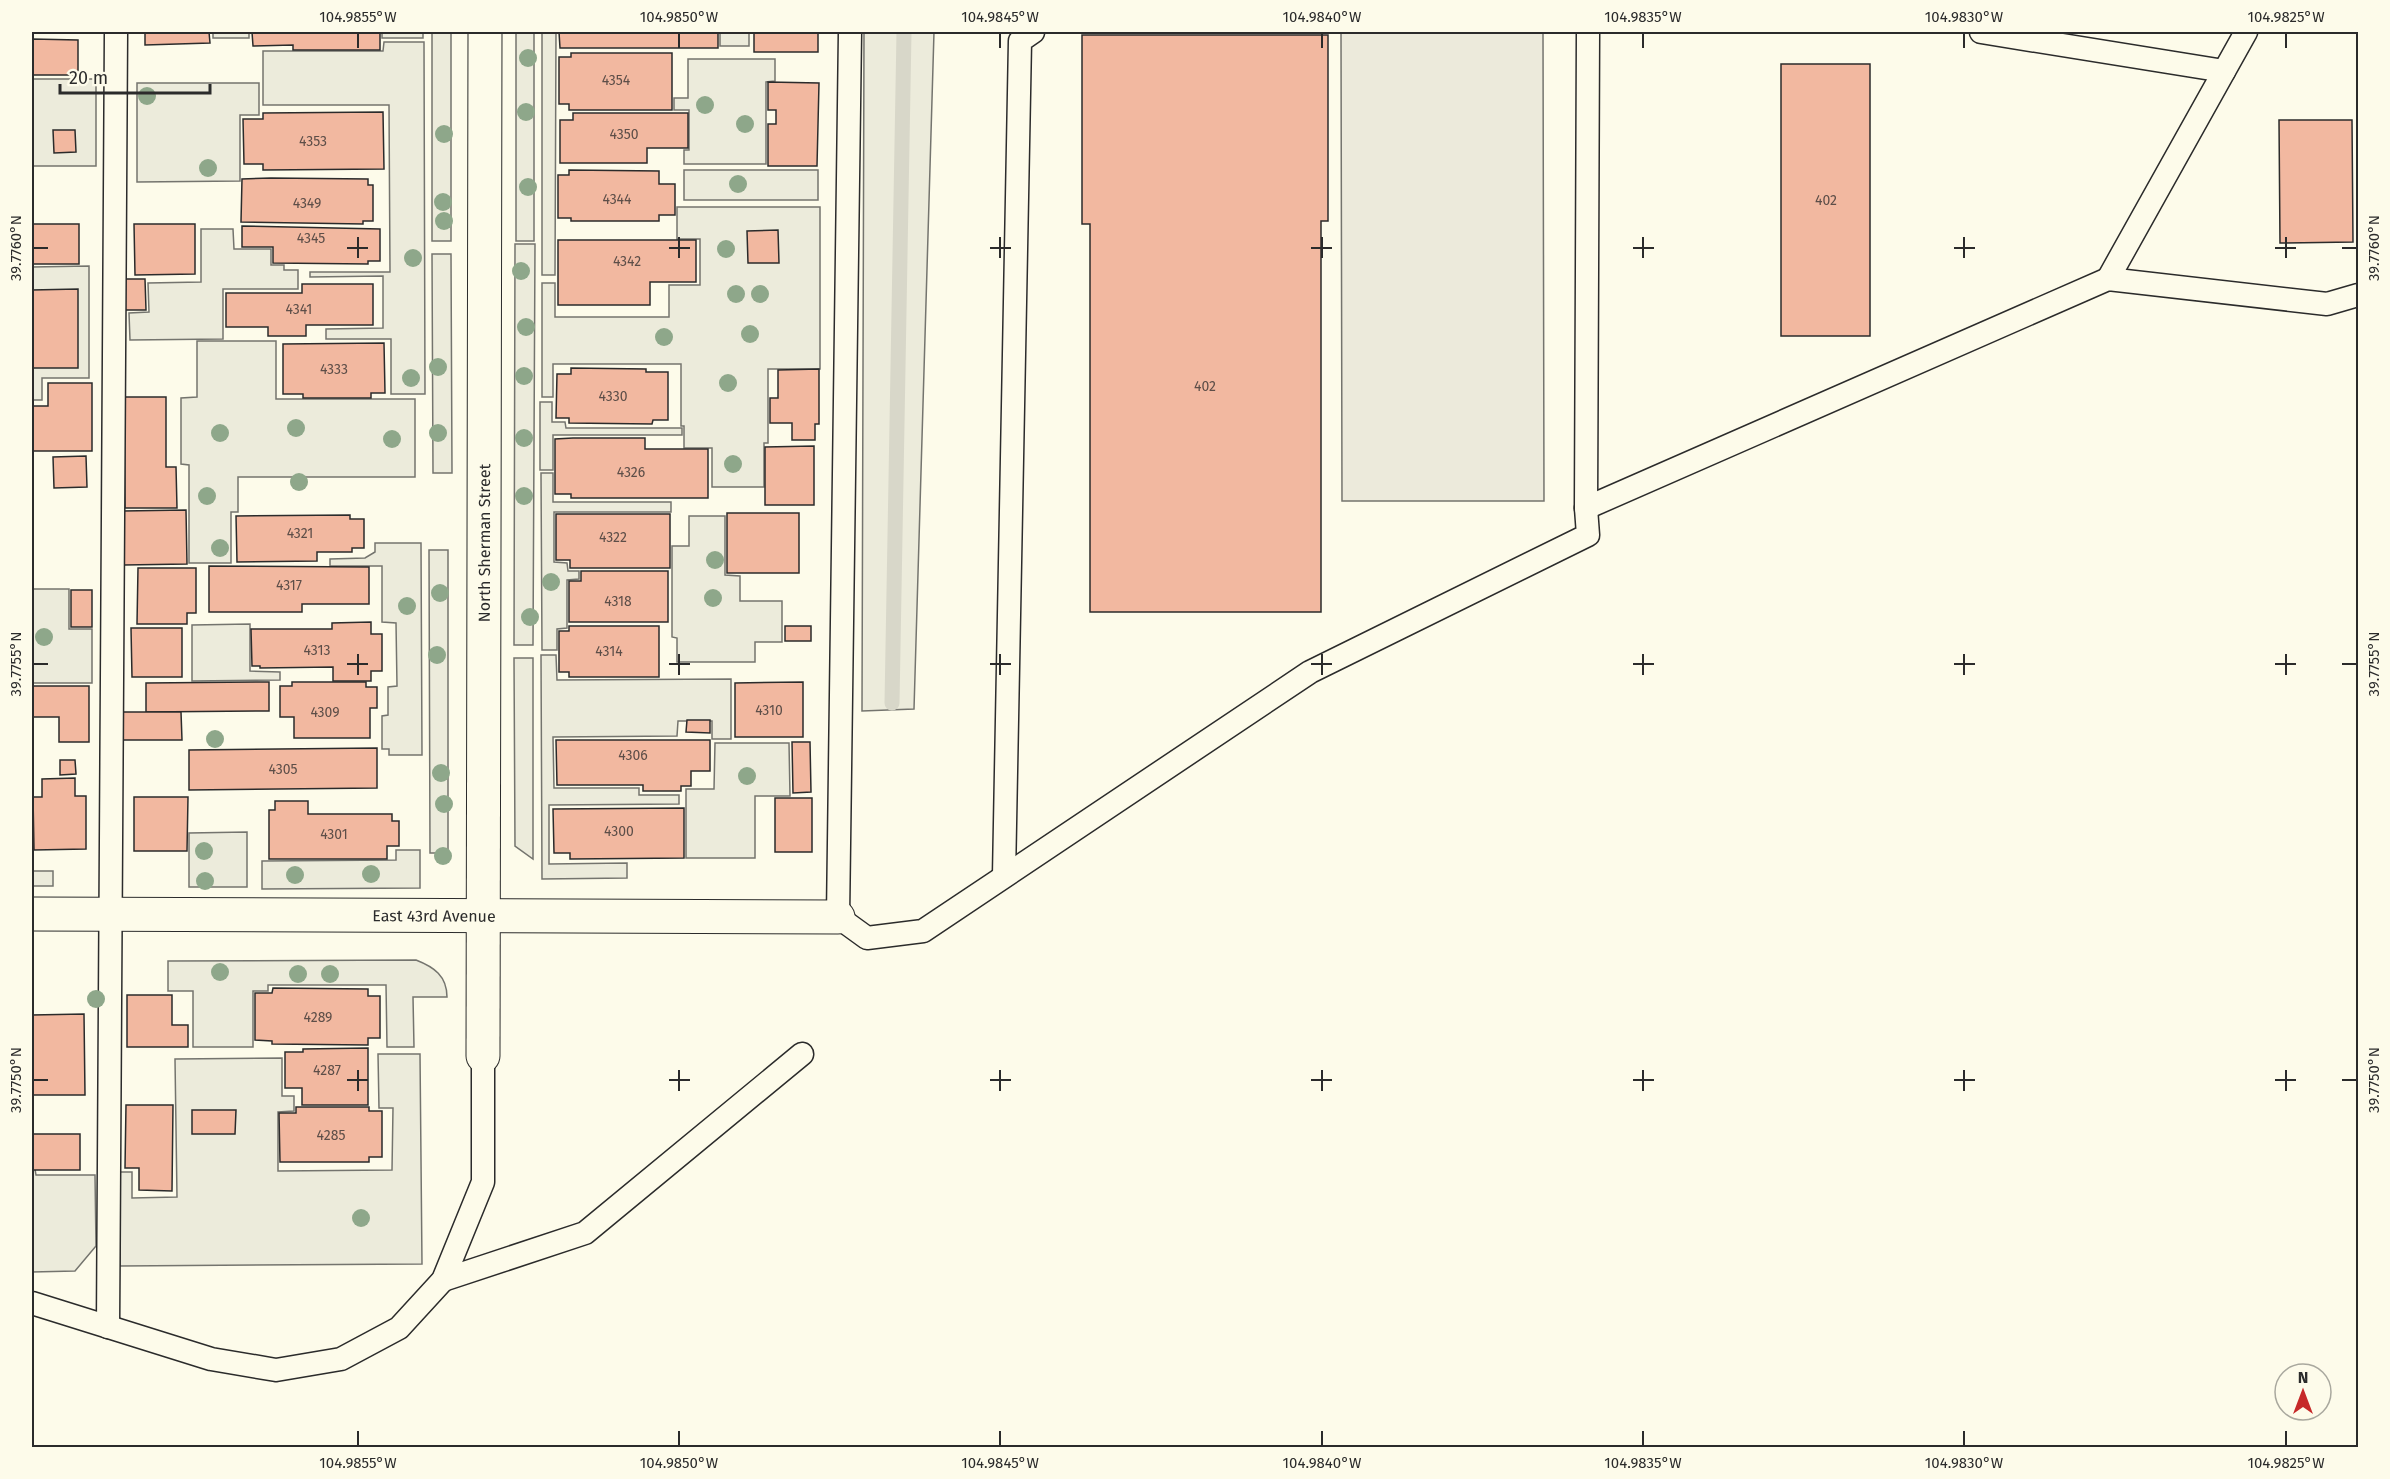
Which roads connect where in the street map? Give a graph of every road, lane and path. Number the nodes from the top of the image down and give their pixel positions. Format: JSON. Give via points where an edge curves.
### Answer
{"nodes":[{"id":1,"x":116,"y":32,"type":"edge"},
{"id":2,"x":485,"y":32,"type":"edge"},
{"id":3,"x":850,"y":32,"type":"edge"},
{"id":4,"x":1033,"y":32,"type":"edge"},
{"id":5,"x":1588,"y":32,"type":"edge"},
{"id":6,"x":1981,"y":32,"type":"edge"},
{"id":7,"x":2246,"y":32,"type":"edge"},
{"id":8,"x":2224,"y":71,"type":"junction"},
{"id":9,"x":2108,"y":279,"type":"junction"},
{"id":10,"x":2358,"y":295,"type":"edge"},
{"id":11,"x":1587,"y":508,"type":"junction"},
{"id":12,"x":1004,"y":876,"type":"junction"},
{"id":13,"x":32,"y":914,"type":"edge"},
{"id":14,"x":112,"y":915,"type":"junction"},
{"id":15,"x":483,"y":916,"type":"junction"},
{"id":16,"x":838,"y":917,"type":"junction"},
{"id":17,"x":802,"y":1054,"type":"dead end"},
{"id":18,"x":483,"y":1056,"type":"joint"},
{"id":19,"x":443,"y":1280,"type":"junction"},
{"id":20,"x":32,"y":1303,"type":"edge"},
{"id":21,"x":108,"y":1327,"type":"junction"}],
"edges":[{"from":1,"to":14,"type":"lane"},
{"from":2,"to":15,"type":"street","name":"North Sherman Street"},
{"from":3,"to":16,"type":"lane"},
{"from":4,"to":12,"type":"lane","via":[[1020,41]]},
{"from":5,"to":11,"type":"lane"},
{"from":6,"to":8,"type":"lane"},
{"from":7,"to":8,"type":"lane"},
{"from":8,"to":9,"type":"lane"},
{"from":9,"to":10,"type":"lane","via":[[2327,304]]},
{"from":9,"to":11,"type":"lane"},
{"from":11,"to":12,"type":"lane","via":[[1588,535],[1310,672]]},
{"from":12,"to":16,"type":"lane","via":[[923,931],[867,938]]},
{"from":13,"to":14,"type":"street","name":"East 43rd Avenue"},
{"from":14,"to":15,"type":"street","name":"East 43rd Avenue"},
{"from":14,"to":21,"type":"lane"},
{"from":15,"to":16,"type":"street","name":"East 43rd Avenue"},
{"from":15,"to":18,"type":"street","name":"North Sherman Street"},
{"from":17,"to":19,"type":"lane","via":[[585,1233]]},
{"from":18,"to":19,"type":"lane","via":[[483,1182]]},
{"from":19,"to":21,"type":"lane","via":[[399,1328],[341,1359],[276,1370],[211,1359]]},
{"from":20,"to":21,"type":"lane"}]}
